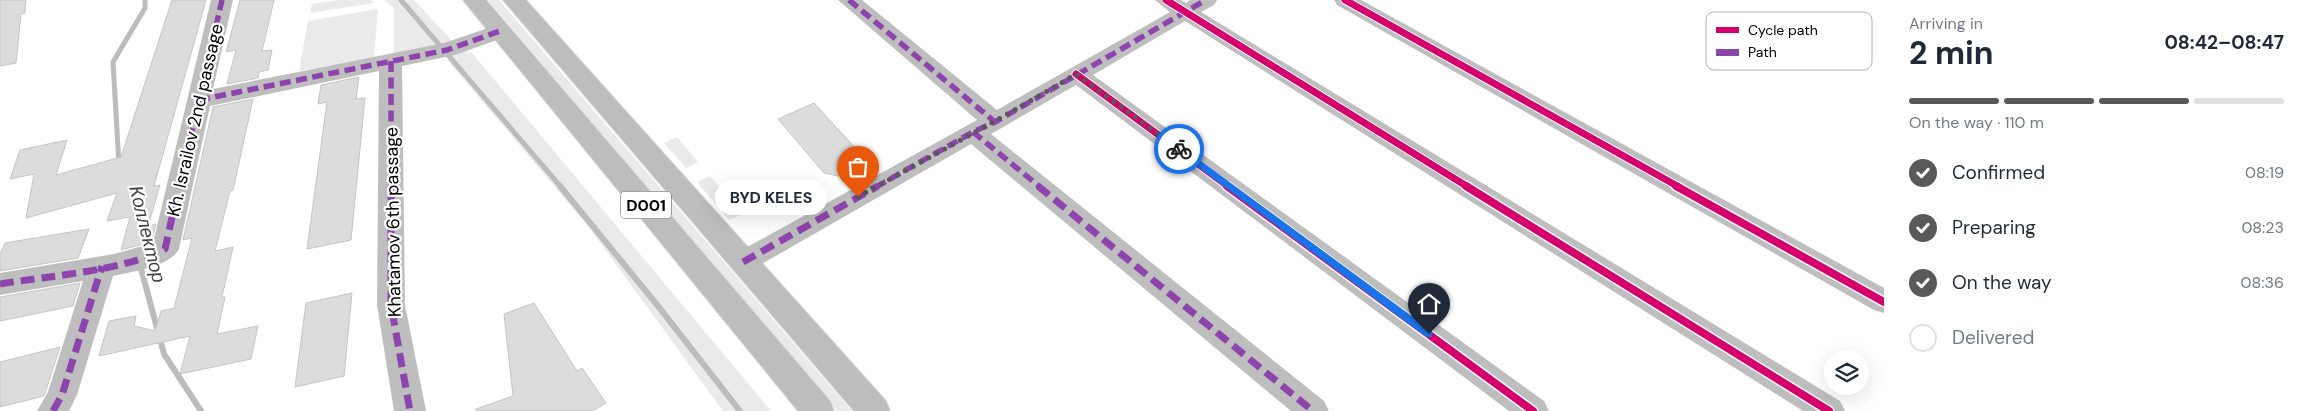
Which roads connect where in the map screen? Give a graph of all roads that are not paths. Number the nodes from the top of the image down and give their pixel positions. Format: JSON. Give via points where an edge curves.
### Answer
{"nodes":[{"id":1,"x":222,"y":0,"type":"edge"},
{"id":2,"x":474,"y":0,"type":"edge"},
{"id":3,"x":514,"y":0,"type":"edge"},
{"id":4,"x":849,"y":0,"type":"edge"},
{"id":5,"x":1345,"y":0,"type":"edge"},
{"id":6,"x":1186,"y":4,"type":"edge"},
{"id":7,"x":500,"y":30,"type":"junction"},
{"id":8,"x":447,"y":50,"type":"joint"},
{"id":9,"x":391,"y":61,"type":"junction"},
{"id":10,"x":1076,"y":74,"type":"junction"},
{"id":11,"x":199,"y":100,"type":"junction"},
{"id":12,"x":984,"y":127,"type":"junction"},
{"id":13,"x":124,"y":262,"type":"junction"},
{"id":14,"x":743,"y":262,"type":"junction"},
{"id":15,"x":0,"y":284,"type":"edge"},
{"id":16,"x":1884,"y":302,"type":"edge"},
{"id":17,"x":53,"y":411,"type":"edge"},
{"id":18,"x":410,"y":411,"type":"edge"},
{"id":19,"x":818,"y":411,"type":"edge"},
{"id":20,"x":874,"y":411,"type":"edge"},
{"id":21,"x":1313,"y":411,"type":"edge"},
{"id":22,"x":1533,"y":411,"type":"edge"},
{"id":23,"x":1829,"y":411,"type":"edge"}],
"edges":[{"from":1,"to":11,"type":"street","name":"Kh. Israilov 2nd passage"},
{"from":2,"to":7,"type":"highway","number":"D001"},
{"from":3,"to":14,"type":"highway","number":"D001"},
{"from":4,"to":12,"type":"street"},
{"from":5,"to":16,"type":"street"},
{"from":6,"to":10,"type":"street"},
{"from":6,"to":23,"type":"street"},
{"from":7,"to":8,"type":"street"},
{"from":7,"to":19,"type":"highway","number":"D001"},
{"from":8,"to":9,"type":"street"},
{"from":9,"to":11,"type":"street"},
{"from":9,"to":18,"type":"street","name":"Khatamov 6th passage","via":[[391,305]]},
{"from":10,"to":12,"type":"street"},
{"from":10,"to":22,"type":"street"},
{"from":11,"to":13,"type":"street","name":"Kh. Israilov 2nd passage","via":[[165,249],[160,254]]},
{"from":12,"to":14,"type":"street"},
{"from":12,"to":21,"type":"street"},
{"from":13,"to":15,"type":"street","name":"Kh. Israilov 2nd passage"},
{"from":13,"to":17,"type":"street"},
{"from":14,"to":20,"type":"highway","number":"D001"}]}
